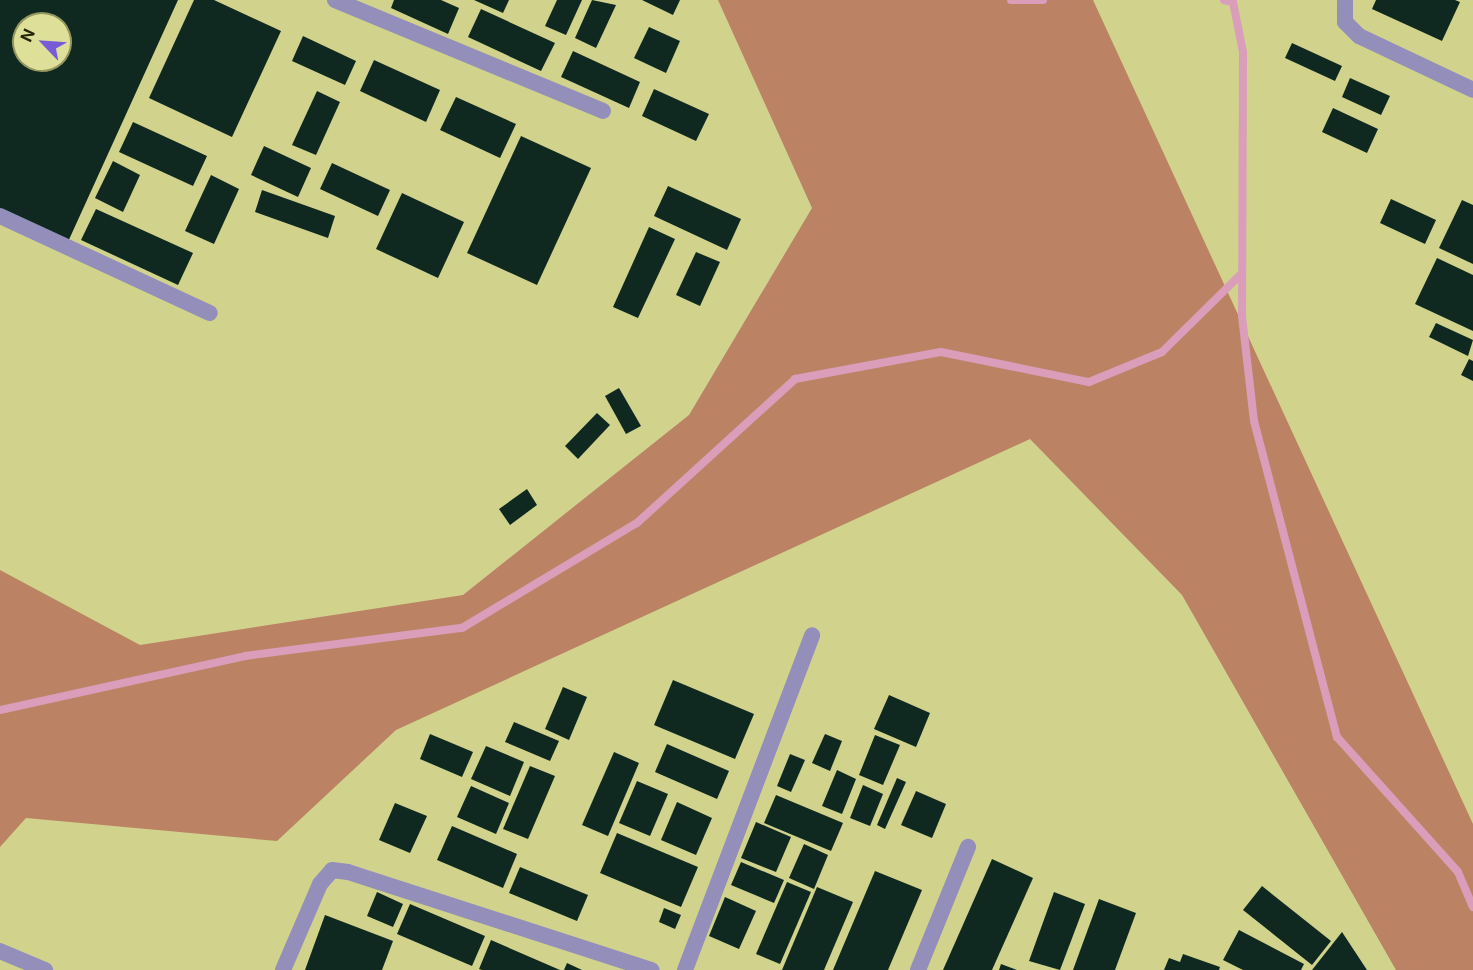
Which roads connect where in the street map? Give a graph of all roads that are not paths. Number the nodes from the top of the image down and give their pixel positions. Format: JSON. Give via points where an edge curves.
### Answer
{"nodes":[{"id":1,"x":335,"y":0,"type":"edge"},
{"id":2,"x":1345,"y":0,"type":"edge"},
{"id":3,"x":1473,"y":90,"type":"edge"},
{"id":4,"x":603,"y":111,"type":"dead end"},
{"id":5,"x":0,"y":216,"type":"edge"},
{"id":6,"x":210,"y":312,"type":"dead end"},
{"id":7,"x":812,"y":635,"type":"dead end"},
{"id":8,"x":968,"y":847,"type":"dead end"},
{"id":9,"x":0,"y":951,"type":"edge"},
{"id":10,"x":45,"y":970,"type":"edge"},
{"id":11,"x":283,"y":970,"type":"edge"},
{"id":12,"x":652,"y":970,"type":"edge"},
{"id":13,"x":685,"y":970,"type":"edge"},
{"id":14,"x":918,"y":970,"type":"edge"}],
"edges":[{"from":1,"to":4,"type":"street"},
{"from":2,"to":3,"type":"street","via":[[1345,22],[1359,36]]},
{"from":5,"to":6,"type":"street"},
{"from":7,"to":13,"type":"street"},
{"from":8,"to":14,"type":"street"},
{"from":9,"to":10,"type":"street"},
{"from":11,"to":12,"type":"street","via":[[320,885],[332,870]]}]}
